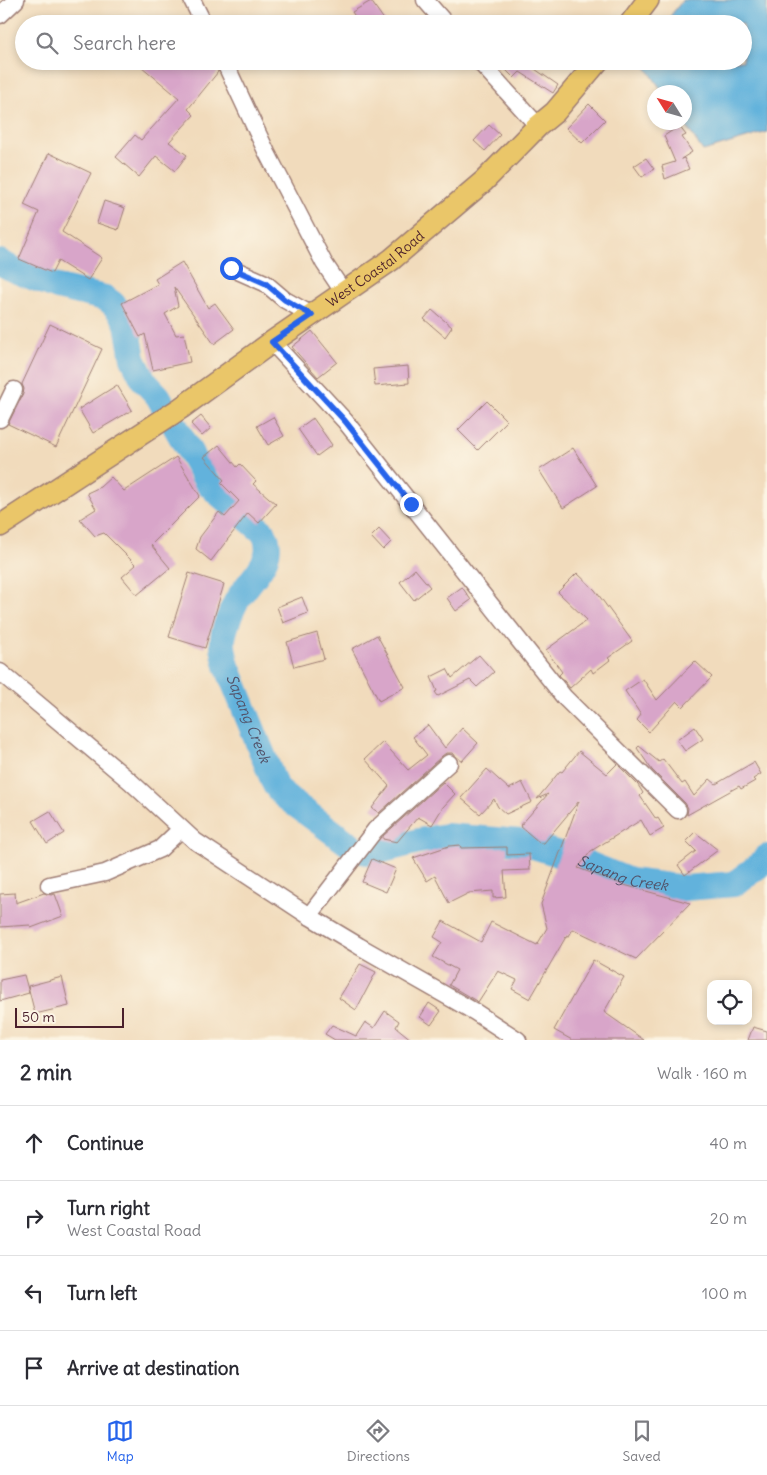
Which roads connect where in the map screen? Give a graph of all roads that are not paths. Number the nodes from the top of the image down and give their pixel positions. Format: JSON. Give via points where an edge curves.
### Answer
{"nodes":[{"id":1,"x":16,"y":0,"type":"edge"},
{"id":2,"x":192,"y":0,"type":"edge"},
{"id":3,"x":426,"y":0,"type":"edge"},
{"id":4,"x":648,"y":0,"type":"edge"},
{"id":5,"x":0,"y":15,"type":"edge"},
{"id":6,"x":200,"y":15,"type":"edge"},
{"id":7,"x":438,"y":15,"type":"edge"},
{"id":8,"x":637,"y":15,"type":"edge"},
{"id":9,"x":228,"y":70,"type":"edge"},
{"id":10,"x":487,"y":70,"type":"edge"},
{"id":11,"x":590,"y":70,"type":"edge"},
{"id":12,"x":538,"y":126,"type":"junction"},
{"id":13,"x":231,"y":268,"type":"dead end"},
{"id":14,"x":344,"y":293,"type":"junction"},
{"id":15,"x":312,"y":315,"type":"junction"},
{"id":16,"x":272,"y":342,"type":"junction"},
{"id":17,"x":14,"y":390,"type":"dead end"},
{"id":18,"x":0,"y":419,"type":"edge"},
{"id":19,"x":0,"y":526,"type":"edge"},
{"id":20,"x":0,"y":672,"type":"edge"},
{"id":21,"x":449,"y":763,"type":"dead end"},
{"id":22,"x":678,"y":810,"type":"dead end"},
{"id":23,"x":181,"y":829,"type":"junction"},
{"id":24,"x":49,"y":885,"type":"dead end"},
{"id":25,"x":310,"y":916,"type":"junction"},
{"id":26,"x":518,"y":1040,"type":"edge"}],
"edges":[{"from":1,"to":5,"type":"street"},
{"from":2,"to":6,"type":"street"},
{"from":3,"to":7,"type":"street"},
{"from":4,"to":8,"type":"main road"},
{"from":9,"to":14,"type":"street","via":[[324,263]]},
{"from":10,"to":12,"type":"street"},
{"from":11,"to":12,"type":"main road","name":"West Coastal Road"},
{"from":12,"to":14,"type":"main road","name":"West Coastal Road","via":[[484,181],[391,260]]},
{"from":13,"to":15,"type":"street","via":[[265,283],[285,300]]},
{"from":14,"to":15,"type":"main road","name":"West Coastal Road"},
{"from":15,"to":16,"type":"main road","name":"West Coastal Road"},
{"from":16,"to":19,"type":"main road","name":"West Coastal Road","via":[[181,408]]},
{"from":16,"to":22,"type":"street","via":[[345,421],[564,696]]},
{"from":17,"to":18,"type":"street"},
{"from":20,"to":23,"type":"street","via":[[131,782]]},
{"from":21,"to":25,"type":"street","via":[[375,830]]},
{"from":23,"to":24,"type":"street","via":[[160,849],[105,874]]},
{"from":23,"to":25,"type":"street"},
{"from":25,"to":26,"type":"street"}]}
